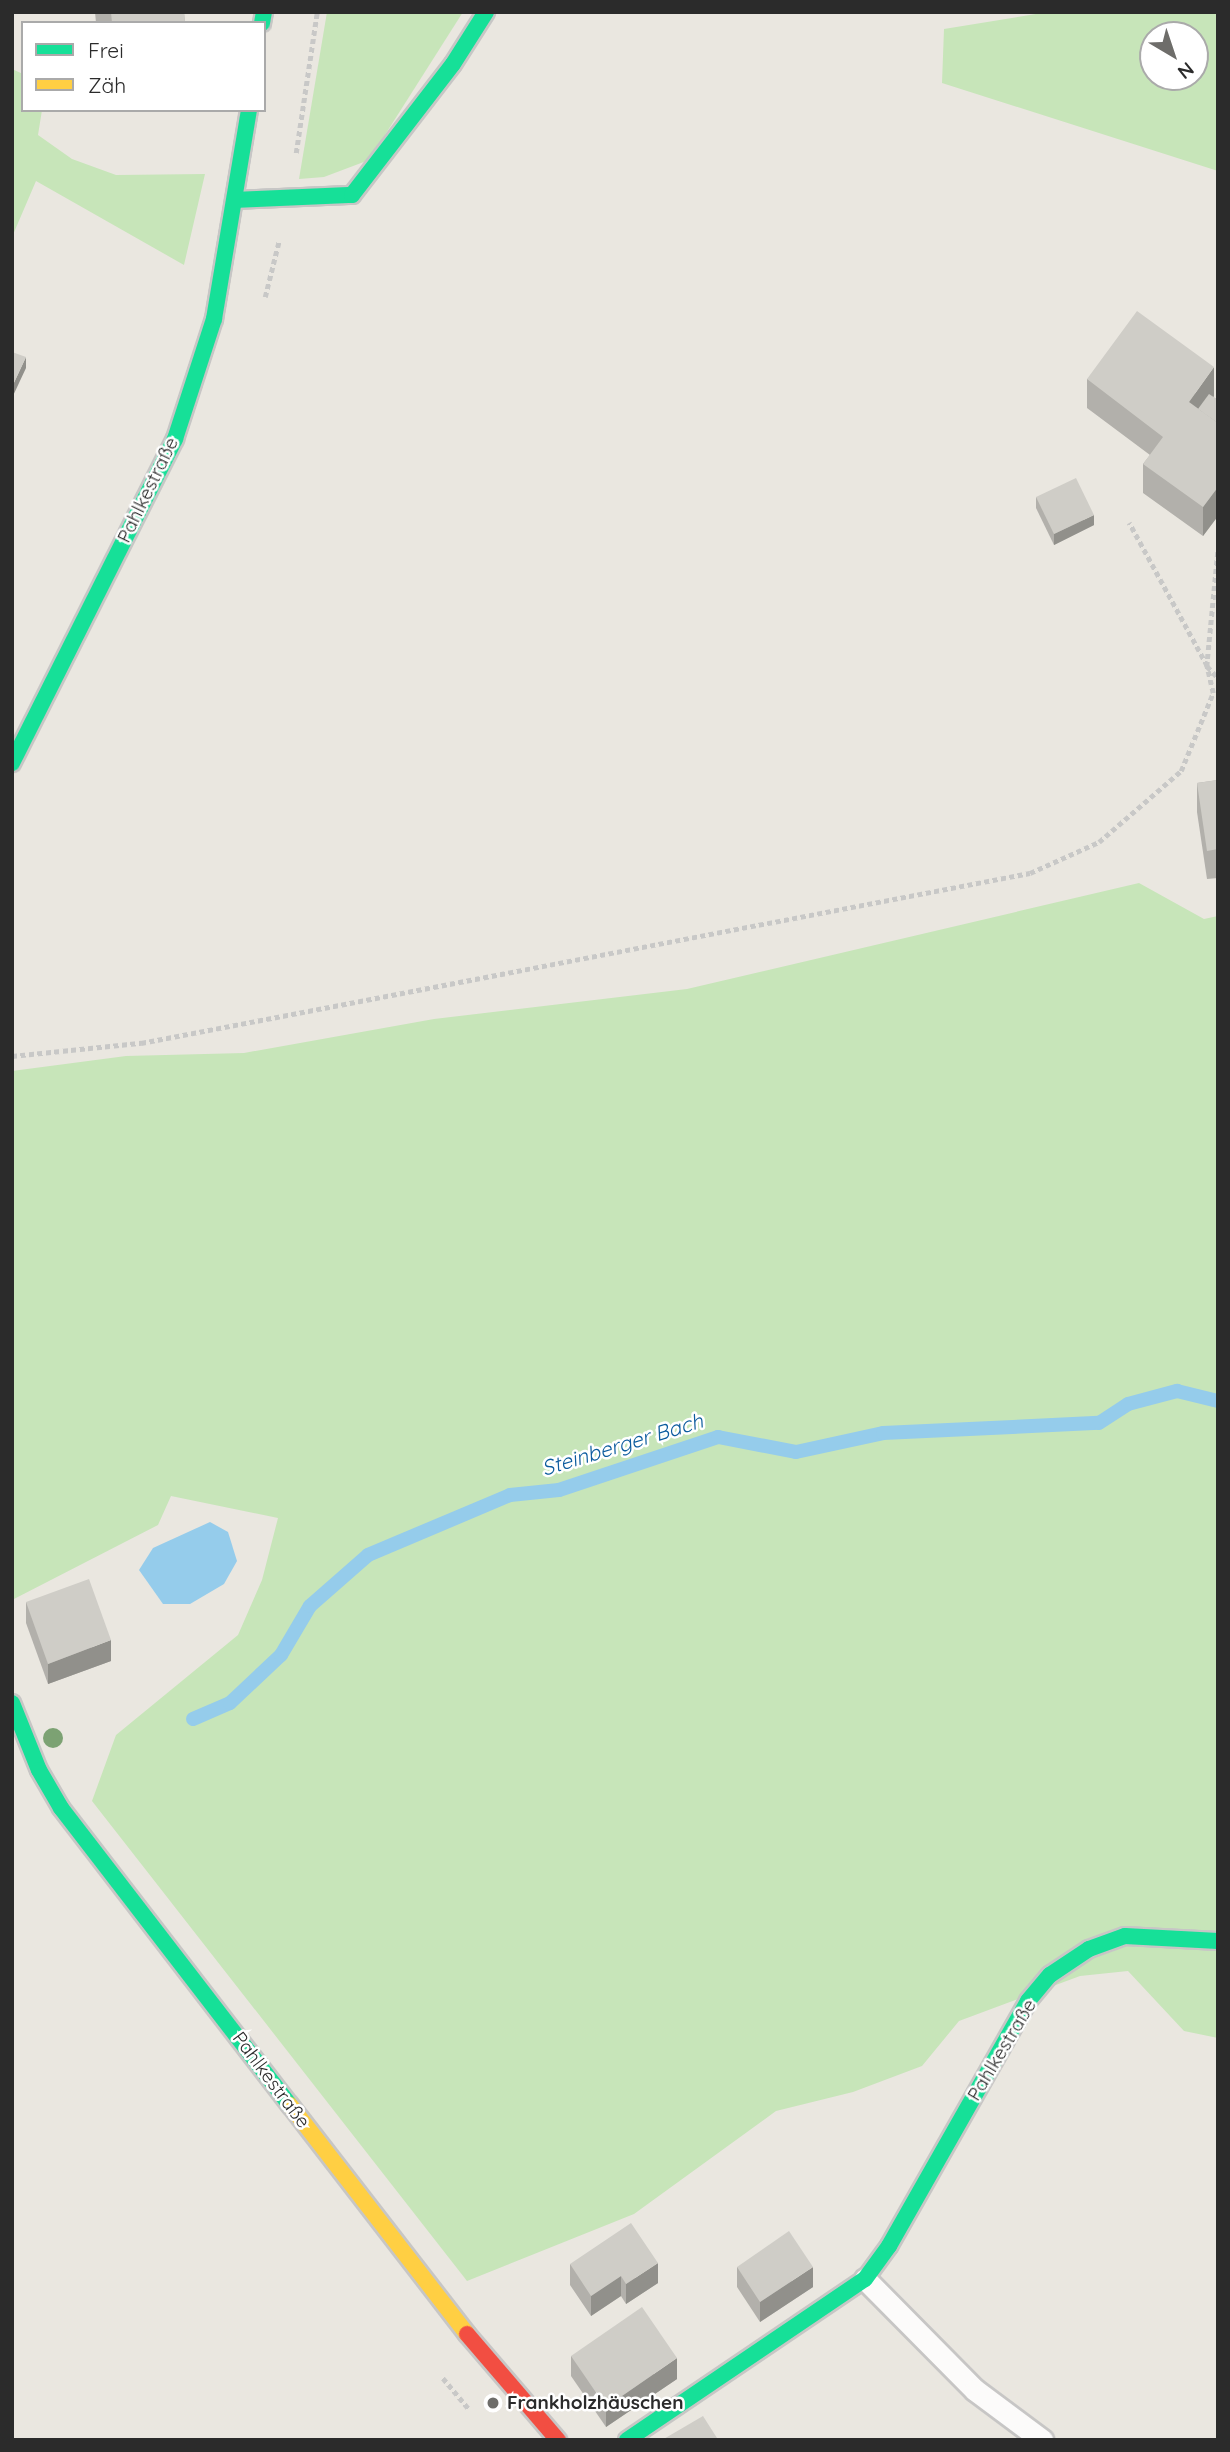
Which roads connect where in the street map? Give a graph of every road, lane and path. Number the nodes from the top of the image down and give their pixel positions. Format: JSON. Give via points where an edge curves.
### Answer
{"nodes":[{"id":1,"x":486,"y":12,"type":"edge"},
{"id":2,"x":249,"y":112,"type":"edge"},
{"id":3,"x":236,"y":200,"type":"junction"},
{"id":4,"x":1129,"y":523,"type":"dead end"},
{"id":5,"x":1218,"y":552,"type":"edge"},
{"id":6,"x":1207,"y":666,"type":"junction"},
{"id":7,"x":1218,"y":678,"type":"edge"},
{"id":8,"x":12,"y":763,"type":"edge"},
{"id":9,"x":12,"y":1056,"type":"edge"},
{"id":10,"x":12,"y":1703,"type":"edge"},
{"id":11,"x":1218,"y":1941,"type":"edge"},
{"id":12,"x":865,"y":2279,"type":"junction"},
{"id":13,"x":558,"y":2440,"type":"edge"},
{"id":14,"x":627,"y":2440,"type":"edge"},
{"id":15,"x":1042,"y":2440,"type":"edge"}],
"edges":[{"from":1,"to":3,"type":"street","via":[[453,64],[352,195]]},
{"from":2,"to":3,"type":"street","name":"Pahlkestraße"},
{"from":3,"to":8,"type":"street","name":"Pahlkestraße","via":[[214,319],[175,439]]},
{"from":4,"to":6,"type":"path"},
{"from":5,"to":6,"type":"path"},
{"from":6,"to":7,"type":"path"},
{"from":6,"to":9,"type":"path","via":[[1213,692],[1181,771],[1099,842],[1030,873],[141,1043]]},
{"from":10,"to":13,"type":"street","name":"Pahlkestraße","via":[[39,1770],[61,1808],[458,2324]]},
{"from":11,"to":12,"type":"street","name":"Pahlkestraße","via":[[1125,1936],[1089,1948],[1050,1975],[1028,2001],[889,2246]]},
{"from":12,"to":14,"type":"street","name":"Pahlkestraße"},
{"from":12,"to":15,"type":"lane","via":[[975,2390]]}]}
